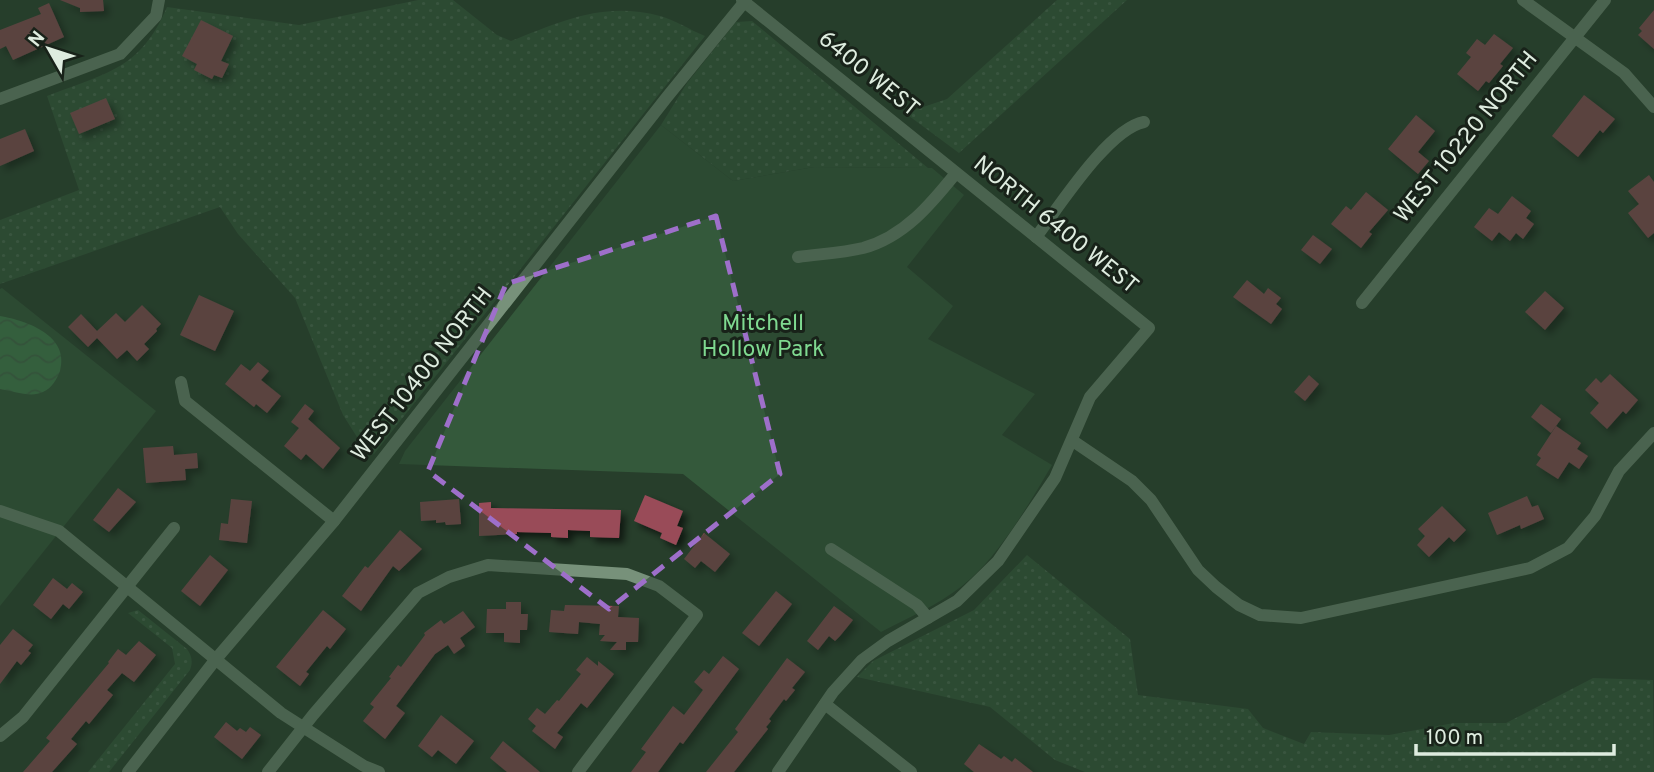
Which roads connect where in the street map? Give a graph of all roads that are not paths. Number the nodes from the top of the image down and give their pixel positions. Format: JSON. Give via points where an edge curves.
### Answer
{"nodes":[{"id":1,"x":159,"y":0,"type":"edge"},
{"id":2,"x":1523,"y":0,"type":"edge"},
{"id":3,"x":1605,"y":0,"type":"edge"},
{"id":4,"x":744,"y":1,"type":"edge"},
{"id":5,"x":1574,"y":37,"type":"junction"},
{"id":6,"x":0,"y":99,"type":"edge"},
{"id":7,"x":1654,"y":107,"type":"edge"},
{"id":8,"x":1144,"y":122,"type":"dead end"},
{"id":9,"x":935,"y":156,"type":"joint"},
{"id":10,"x":956,"y":173,"type":"junction"},
{"id":11,"x":1036,"y":237,"type":"junction"},
{"id":12,"x":798,"y":257,"type":"dead end"},
{"id":13,"x":1362,"y":303,"type":"dead end"},
{"id":14,"x":181,"y":382,"type":"dead end"},
{"id":15,"x":1654,"y":433,"type":"edge"},
{"id":16,"x":1073,"y":441,"type":"junction"},
{"id":17,"x":0,"y":511,"type":"edge"},
{"id":18,"x":334,"y":521,"type":"junction"},
{"id":19,"x":174,"y":528,"type":"dead end"},
{"id":20,"x":831,"y":549,"type":"dead end"},
{"id":21,"x":128,"y":585,"type":"junction"},
{"id":22,"x":928,"y":618,"type":"junction"},
{"id":23,"x":216,"y":659,"type":"junction"},
{"id":24,"x":825,"y":704,"type":"junction"},
{"id":25,"x":303,"y":727,"type":"junction"},
{"id":26,"x":0,"y":736,"type":"edge"},
{"id":27,"x":128,"y":772,"type":"edge"},
{"id":28,"x":268,"y":772,"type":"edge"},
{"id":29,"x":379,"y":772,"type":"edge"},
{"id":30,"x":578,"y":772,"type":"edge"},
{"id":31,"x":778,"y":772,"type":"edge"},
{"id":32,"x":911,"y":772,"type":"edge"}],
"edges":[{"from":1,"to":6,"type":"street","via":[[156,16],[120,54]]},
{"from":2,"to":5,"type":"street"},
{"from":3,"to":5,"type":"street","name":"WEST 10220 NORTH"},
{"from":4,"to":9,"type":"street","name":"6400 WEST"},
{"from":4,"to":18,"type":"street","name":"WEST 10400 NORTH"},
{"from":5,"to":7,"type":"street","via":[[1624,73]]},
{"from":5,"to":13,"type":"street","name":"WEST 10220 NORTH"},
{"from":8,"to":11,"type":"street","via":[[1123,131],[1105,148]]},
{"from":9,"to":10,"type":"street","name":"NORTH 6400 WEST"},
{"from":10,"to":11,"type":"street","name":"NORTH 6400 WEST"},
{"from":10,"to":12,"type":"street","via":[[927,209],[886,239],[863,248]]},
{"from":11,"to":16,"type":"street","name":"NORTH 6400 WEST","via":[[1149,328],[1090,397]]},
{"from":14,"to":18,"type":"street","via":[[185,401]]},
{"from":15,"to":16,"type":"street","via":[[1619,471],[1595,516],[1568,548],[1530,568],[1301,618],[1260,615],[1239,605],[1198,570],[1151,500],[1132,481]]},
{"from":16,"to":22,"type":"street","via":[[1055,478],[998,561],[957,601]]},
{"from":17,"to":21,"type":"street","via":[[59,531]]},
{"from":18,"to":23,"type":"street","name":"WEST 10400 NORTH"},
{"from":19,"to":21,"type":"street"},
{"from":20,"to":22,"type":"street","via":[[917,605]]},
{"from":21,"to":23,"type":"street"},
{"from":21,"to":26,"type":"street","via":[[23,718]]},
{"from":22,"to":24,"type":"street","via":[[862,660]]},
{"from":23,"to":25,"type":"street"},
{"from":23,"to":27,"type":"street","name":"WEST 10400 NORTH"},
{"from":24,"to":31,"type":"street"},
{"from":24,"to":32,"type":"street"},
{"from":25,"to":28,"type":"street"},
{"from":25,"to":29,"type":"street"},
{"from":25,"to":30,"type":"street","via":[[418,593],[449,577],[488,565],[627,574],[659,586],[697,615]]}]}
